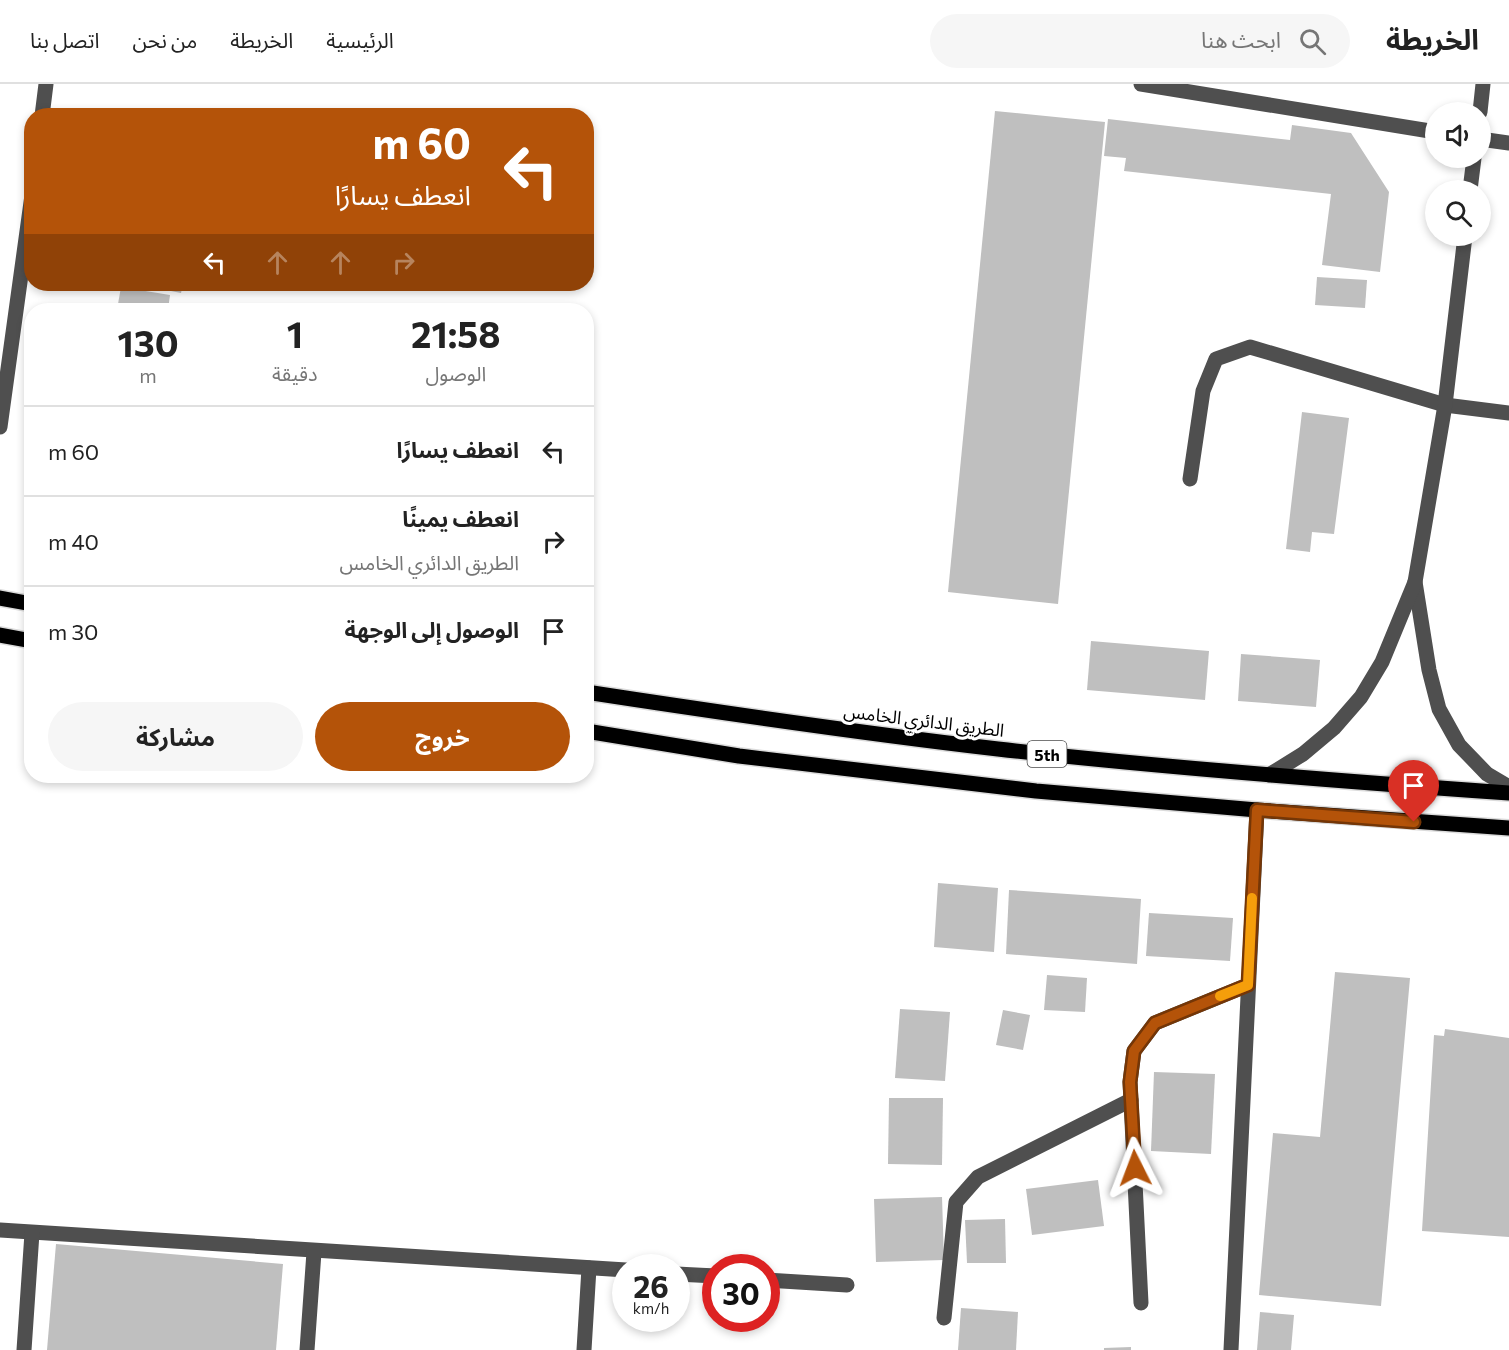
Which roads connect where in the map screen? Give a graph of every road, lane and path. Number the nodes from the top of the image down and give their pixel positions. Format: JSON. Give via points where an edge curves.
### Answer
{"nodes":[{"id":1,"x":46,"y":84,"type":"edge"},
{"id":2,"x":1141,"y":84,"type":"edge"},
{"id":3,"x":1483,"y":84,"type":"edge"},
{"id":4,"x":1481,"y":102,"type":"edge"},
{"id":5,"x":43,"y":108,"type":"edge"},
{"id":6,"x":1425,"y":130,"type":"edge"},
{"id":7,"x":1491,"y":141,"type":"edge"},
{"id":8,"x":1509,"y":143,"type":"edge"},
{"id":9,"x":1464,"y":246,"type":"edge"},
{"id":10,"x":24,"y":253,"type":"edge"},
{"id":11,"x":1445,"y":405,"type":"junction"},
{"id":12,"x":1509,"y":413,"type":"edge"},
{"id":13,"x":0,"y":427,"type":"edge"},
{"id":14,"x":1190,"y":479,"type":"dead end"},
{"id":15,"x":1415,"y":582,"type":"junction"},
{"id":16,"x":0,"y":598,"type":"edge"},
{"id":17,"x":24,"y":602,"type":"edge"},
{"id":18,"x":0,"y":635,"type":"edge"},
{"id":19,"x":24,"y":639,"type":"edge"},
{"id":20,"x":594,"y":693,"type":"edge"},
{"id":21,"x":594,"y":732,"type":"edge"},
{"id":22,"x":1269,"y":775,"type":"junction"},
{"id":23,"x":1509,"y":787,"type":"edge"},
{"id":24,"x":1509,"y":794,"type":"edge"},
{"id":25,"x":1257,"y":810,"type":"junction"},
{"id":26,"x":1509,"y":828,"type":"edge"},
{"id":27,"x":1248,"y":985,"type":"junction"},
{"id":28,"x":1131,"y":1100,"type":"junction"},
{"id":29,"x":0,"y":1230,"type":"edge"},
{"id":30,"x":32,"y":1233,"type":"junction"},
{"id":31,"x":314,"y":1252,"type":"junction"},
{"id":32,"x":589,"y":1268,"type":"junction"},
{"id":33,"x":612,"y":1269,"type":"edge"},
{"id":34,"x":780,"y":1281,"type":"edge"},
{"id":35,"x":847,"y":1285,"type":"dead end"},
{"id":36,"x":1141,"y":1303,"type":"dead end"},
{"id":37,"x":944,"y":1318,"type":"dead end"},
{"id":38,"x":24,"y":1350,"type":"edge"},
{"id":39,"x":307,"y":1350,"type":"edge"},
{"id":40,"x":584,"y":1350,"type":"edge"},
{"id":41,"x":1231,"y":1350,"type":"edge"}],
"edges":[{"from":1,"to":5,"type":"street"},
{"from":2,"to":6,"type":"street"},
{"from":3,"to":4,"type":"street"},
{"from":7,"to":8,"type":"street"},
{"from":9,"to":11,"type":"street"},
{"from":10,"to":13,"type":"street"},
{"from":11,"to":12,"type":"street"},
{"from":11,"to":14,"type":"street","via":[[1250,347],[1216,358],[1203,391]]},
{"from":11,"to":15,"type":"street"},
{"from":15,"to":22,"type":"street","via":[[1382,662],[1360,697],[1327,735]]},
{"from":15,"to":23,"type":"street","via":[[1438,709],[1459,745],[1487,774]]},
{"from":16,"to":17,"type":"main road"},
{"from":18,"to":19,"type":"main road"},
{"from":20,"to":22,"type":"main road","name":"الطريق الدائري الخامس","number":"5th","via":[[999,749]]},
{"from":21,"to":25,"type":"main road","number":"5th","via":[[740,756],[1036,791]]},
{"from":22,"to":24,"type":"main road","name":"الطريق الدائري الخامس","number":"5th"},
{"from":25,"to":26,"type":"main road","number":"5th"},
{"from":25,"to":27,"type":"street"},
{"from":27,"to":28,"type":"street","via":[[1155,1023],[1134,1051]]},
{"from":27,"to":41,"type":"street"},
{"from":28,"to":36,"type":"street"},
{"from":28,"to":37,"type":"street","via":[[978,1177],[956,1202]]},
{"from":29,"to":30,"type":"street"},
{"from":30,"to":31,"type":"street"},
{"from":30,"to":38,"type":"street"},
{"from":31,"to":32,"type":"street"},
{"from":31,"to":39,"type":"street"},
{"from":32,"to":33,"type":"street"},
{"from":32,"to":40,"type":"street"},
{"from":34,"to":35,"type":"street"}]}
